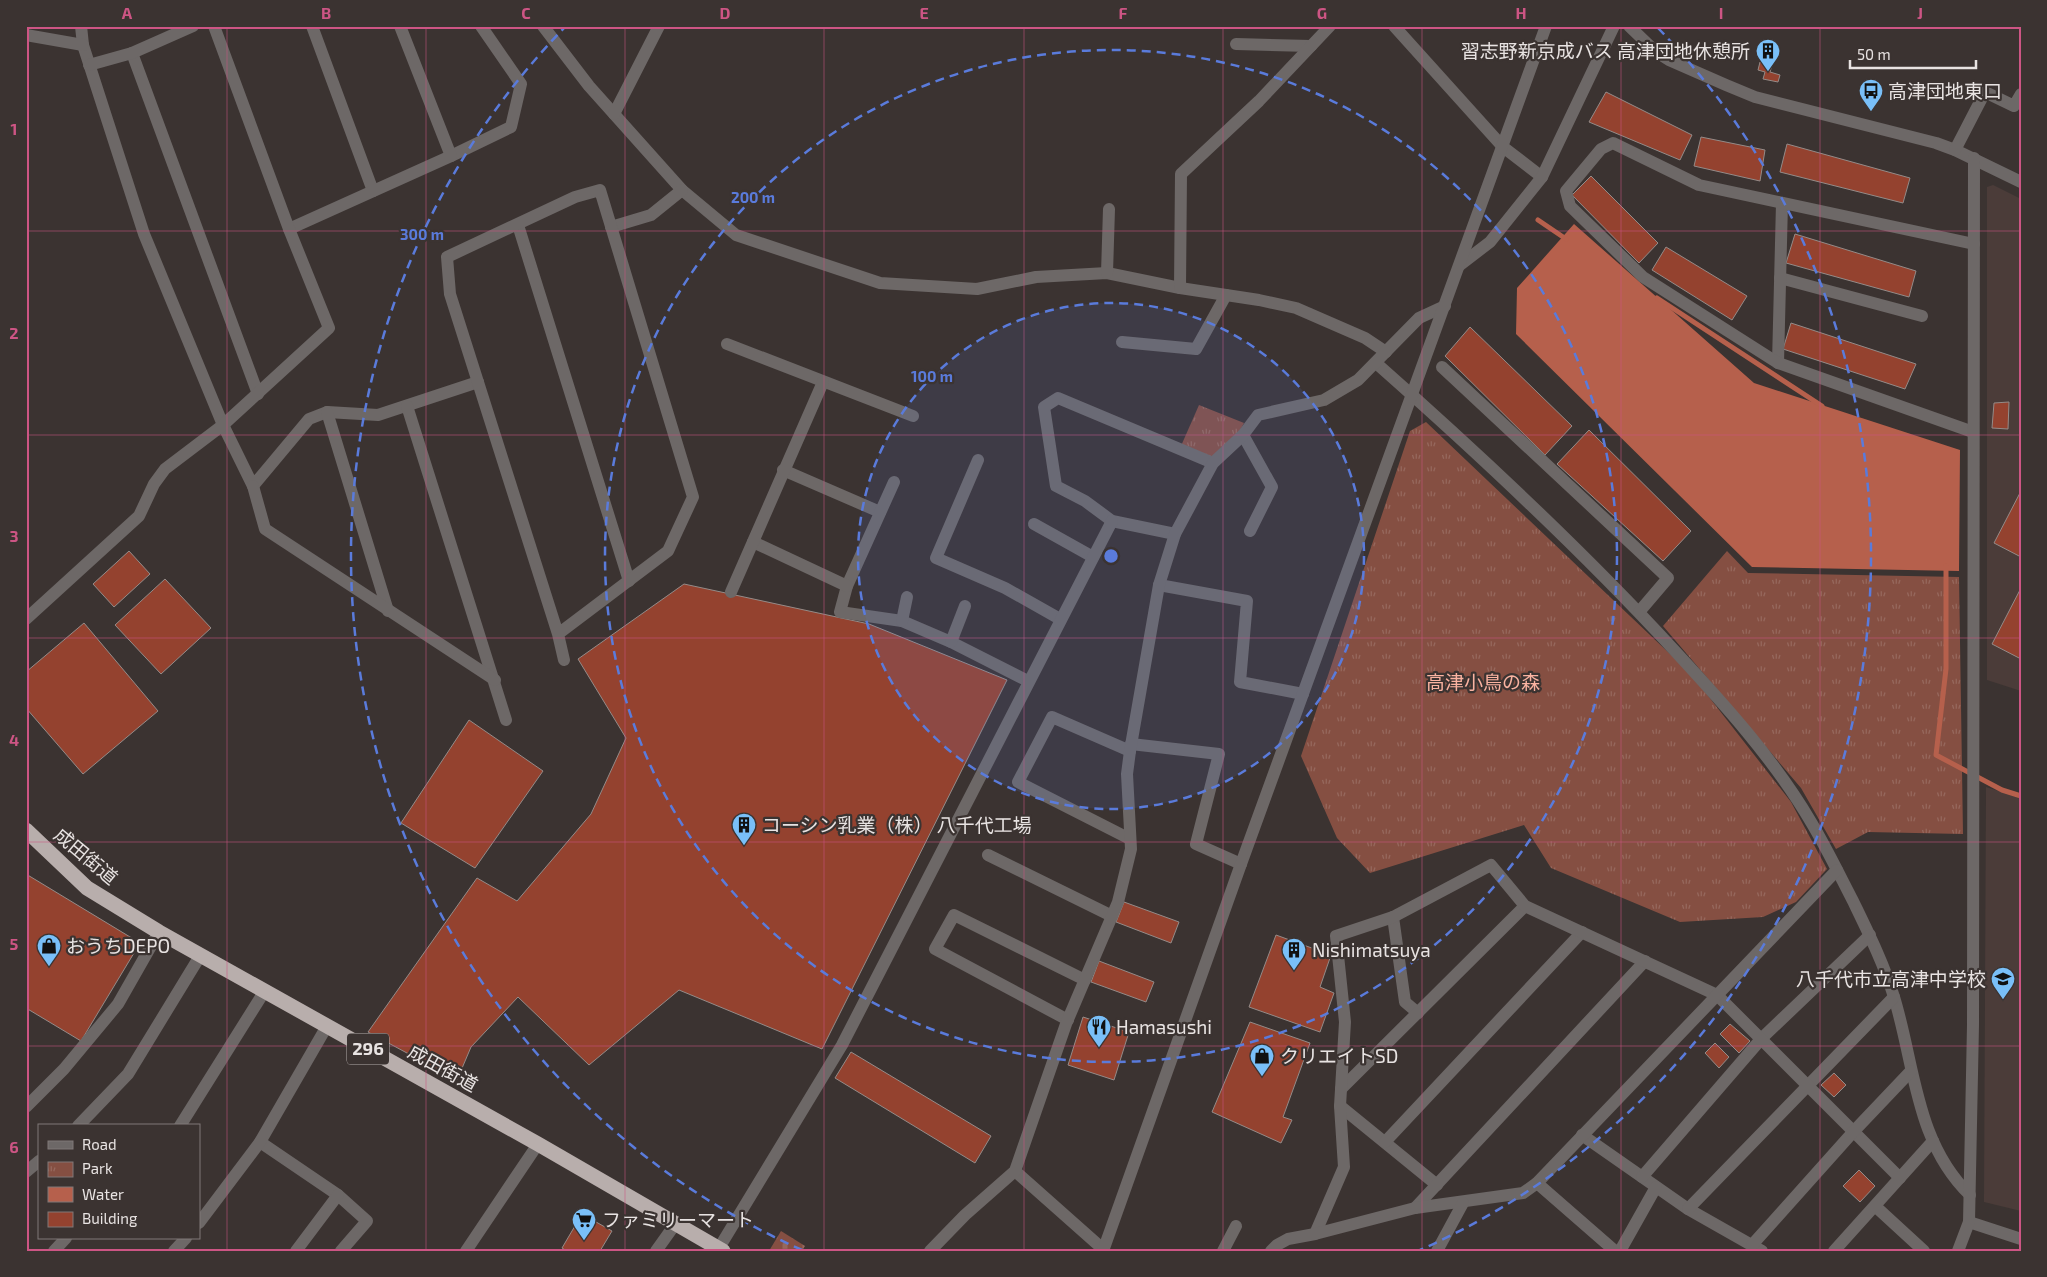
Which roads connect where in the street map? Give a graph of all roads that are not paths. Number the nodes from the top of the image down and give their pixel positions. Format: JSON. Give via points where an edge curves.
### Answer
{"nodes":[{"id":1,"x":81,"y":26,"type":"edge"},
{"id":2,"x":193,"y":26,"type":"edge"},
{"id":3,"x":214,"y":26,"type":"edge"},
{"id":4,"x":312,"y":26,"type":"edge"},
{"id":5,"x":400,"y":26,"type":"edge"},
{"id":6,"x":482,"y":26,"type":"edge"},
{"id":7,"x":543,"y":26,"type":"edge"},
{"id":8,"x":659,"y":26,"type":"edge"},
{"id":9,"x":1330,"y":26,"type":"edge"},
{"id":10,"x":1394,"y":26,"type":"edge"},
{"id":11,"x":1546,"y":26,"type":"edge"},
{"id":12,"x":1614,"y":26,"type":"edge"},
{"id":13,"x":1629,"y":26,"type":"edge"},
{"id":14,"x":26,"y":35,"type":"edge"},
{"id":15,"x":1236,"y":44,"type":"dead end"},
{"id":16,"x":83,"y":45,"type":"junction"},
{"id":17,"x":1311,"y":46,"type":"junction"},
{"id":18,"x":132,"y":53,"type":"junction"},
{"id":19,"x":90,"y":65,"type":"junction"},
{"id":20,"x":2021,"y":94,"type":"edge"},
{"id":21,"x":614,"y":114,"type":"junction"},
{"id":22,"x":1502,"y":147,"type":"junction"},
{"id":23,"x":1955,"y":150,"type":"junction"},
{"id":24,"x":451,"y":156,"type":"junction"},
{"id":25,"x":1974,"y":158,"type":"junction"},
{"id":26,"x":1542,"y":176,"type":"junction"},
{"id":27,"x":2021,"y":182,"type":"edge"},
{"id":28,"x":682,"y":190,"type":"junction"},
{"id":29,"x":373,"y":191,"type":"junction"},
{"id":30,"x":1782,"y":203,"type":"junction"},
{"id":31,"x":1110,"y":209,"type":"dead end"},
{"id":32,"x":518,"y":225,"type":"junction"},
{"id":33,"x":611,"y":227,"type":"junction"},
{"id":34,"x":289,"y":229,"type":"junction"},
{"id":35,"x":1974,"y":244,"type":"junction"},
{"id":36,"x":1460,"y":265,"type":"junction"},
{"id":37,"x":1106,"y":273,"type":"junction"},
{"id":38,"x":1780,"y":278,"type":"junction"},
{"id":39,"x":1180,"y":288,"type":"junction"},
{"id":40,"x":1226,"y":295,"type":"junction"},
{"id":41,"x":1445,"y":306,"type":"junction"},
{"id":42,"x":1922,"y":316,"type":"dead end"},
{"id":43,"x":1122,"y":342,"type":"dead end"},
{"id":44,"x":727,"y":344,"type":"dead end"},
{"id":45,"x":1386,"y":352,"type":"junction"},
{"id":46,"x":1778,"y":362,"type":"junction"},
{"id":47,"x":1376,"y":363,"type":"junction"},
{"id":48,"x":1442,"y":367,"type":"dead end"},
{"id":49,"x":478,"y":382,"type":"junction"},
{"id":50,"x":823,"y":382,"type":"junction"},
{"id":51,"x":258,"y":394,"type":"junction"},
{"id":52,"x":1412,"y":395,"type":"junction"},
{"id":53,"x":407,"y":406,"type":"junction"},
{"id":54,"x":327,"y":412,"type":"junction"},
{"id":55,"x":913,"y":416,"type":"dead end"},
{"id":56,"x":223,"y":426,"type":"junction"},
{"id":57,"x":1973,"y":432,"type":"junction"},
{"id":58,"x":1243,"y":435,"type":"junction"},
{"id":59,"x":978,"y":460,"type":"dead end"},
{"id":60,"x":1213,"y":463,"type":"junction"},
{"id":61,"x":783,"y":470,"type":"junction"},
{"id":62,"x":894,"y":482,"type":"dead end"},
{"id":63,"x":253,"y":486,"type":"junction"},
{"id":64,"x":880,"y":512,"type":"junction"},
{"id":65,"x":1112,"y":521,"type":"junction"},
{"id":66,"x":1034,"y":524,"type":"dead end"},
{"id":67,"x":1250,"y":531,"type":"dead end"},
{"id":68,"x":1175,"y":534,"type":"junction"},
{"id":69,"x":753,"y":542,"type":"junction"},
{"id":70,"x":1093,"y":557,"type":"junction"},
{"id":71,"x":629,"y":581,"type":"junction"},
{"id":72,"x":1159,"y":585,"type":"junction"},
{"id":73,"x":847,"y":586,"type":"junction"},
{"id":74,"x":731,"y":592,"type":"dead end"},
{"id":75,"x":907,"y":597,"type":"dead end"},
{"id":76,"x":965,"y":606,"type":"dead end"},
{"id":77,"x":388,"y":611,"type":"junction"},
{"id":78,"x":1639,"y":612,"type":"junction"},
{"id":79,"x":26,"y":619,"type":"edge"},
{"id":80,"x":1060,"y":619,"type":"junction"},
{"id":81,"x":902,"y":621,"type":"junction"},
{"id":82,"x":558,"y":634,"type":"junction"},
{"id":83,"x":951,"y":642,"type":"junction"},
{"id":84,"x":564,"y":660,"type":"dead end"},
{"id":85,"x":495,"y":680,"type":"junction"},
{"id":86,"x":1028,"y":681,"type":"junction"},
{"id":87,"x":1303,"y":694,"type":"junction"},
{"id":88,"x":506,"y":720,"type":"dead end"},
{"id":89,"x":1131,"y":748,"type":"junction"},
{"id":90,"x":26,"y":830,"type":"edge"},
{"id":91,"x":1130,"y":840,"type":"junction"},
{"id":92,"x":988,"y":855,"type":"dead end"},
{"id":93,"x":1241,"y":864,"type":"junction"},
{"id":94,"x":1837,"y":870,"type":"junction"},
{"id":95,"x":1525,"y":906,"type":"junction"},
{"id":96,"x":1112,"y":916,"type":"junction"},
{"id":97,"x":1393,"y":917,"type":"junction"},
{"id":98,"x":159,"y":932,"type":"junction"},
{"id":99,"x":1582,"y":932,"type":"junction"},
{"id":100,"x":1870,"y":935,"type":"junction"},
{"id":101,"x":200,"y":956,"type":"junction"},
{"id":102,"x":1645,"y":961,"type":"junction"},
{"id":103,"x":1085,"y":980,"type":"junction"},
{"id":104,"x":264,"y":992,"type":"junction"},
{"id":105,"x":1717,"y":995,"type":"junction"},
{"id":106,"x":1894,"y":997,"type":"junction"},
{"id":107,"x":1418,"y":1013,"type":"junction"},
{"id":108,"x":1068,"y":1020,"type":"junction"},
{"id":109,"x":327,"y":1026,"type":"junction"},
{"id":110,"x":1762,"y":1038,"type":"junction"},
{"id":111,"x":1911,"y":1071,"type":"junction"},
{"id":112,"x":1808,"y":1086,"type":"junction"},
{"id":113,"x":1341,"y":1089,"type":"junction"},
{"id":114,"x":1340,"y":1106,"type":"junction"},
{"id":115,"x":26,"y":1107,"type":"edge"},
{"id":116,"x":80,"y":1124,"type":"edge"},
{"id":117,"x":181,"y":1124,"type":"edge"},
{"id":118,"x":1854,"y":1131,"type":"junction"},
{"id":119,"x":1582,"y":1135,"type":"junction"},
{"id":120,"x":1932,"y":1141,"type":"junction"},
{"id":121,"x":260,"y":1142,"type":"junction"},
{"id":122,"x":1385,"y":1142,"type":"junction"},
{"id":123,"x":538,"y":1144,"type":"junction"},
{"id":124,"x":38,"y":1162,"type":"edge"},
{"id":125,"x":1015,"y":1171,"type":"junction"},
{"id":126,"x":26,"y":1172,"type":"edge"},
{"id":127,"x":1642,"y":1177,"type":"junction"},
{"id":128,"x":1900,"y":1178,"type":"junction"},
{"id":129,"x":1537,"y":1183,"type":"junction"},
{"id":130,"x":1437,"y":1185,"type":"junction"},
{"id":131,"x":1656,"y":1188,"type":"junction"},
{"id":132,"x":338,"y":1195,"type":"junction"},
{"id":133,"x":1970,"y":1195,"type":"junction"},
{"id":134,"x":1462,"y":1202,"type":"junction"},
{"id":135,"x":1875,"y":1206,"type":"junction"},
{"id":136,"x":1415,"y":1208,"type":"junction"},
{"id":137,"x":1688,"y":1210,"type":"junction"},
{"id":138,"x":200,"y":1222,"type":"edge"},
{"id":139,"x":676,"y":1222,"type":"junction"},
{"id":140,"x":1969,"y":1222,"type":"junction"},
{"id":141,"x":1236,"y":1226,"type":"dead end"},
{"id":142,"x":1315,"y":1234,"type":"junction"},
{"id":143,"x":2021,"y":1239,"type":"edge"},
{"id":144,"x":64,"y":1240,"type":"edge"},
{"id":145,"x":184,"y":1240,"type":"edge"},
{"id":146,"x":1757,"y":1248,"type":"edge"},
{"id":147,"x":721,"y":1250,"type":"edge"},
{"id":148,"x":1103,"y":1250,"type":"edge"},
{"id":149,"x":1921,"y":1250,"type":"edge"},
{"id":150,"x":54,"y":1251,"type":"edge"},
{"id":151,"x":174,"y":1251,"type":"edge"},
{"id":152,"x":296,"y":1251,"type":"edge"},
{"id":153,"x":341,"y":1251,"type":"edge"},
{"id":154,"x":466,"y":1251,"type":"edge"},
{"id":155,"x":656,"y":1251,"type":"edge"},
{"id":156,"x":930,"y":1251,"type":"edge"},
{"id":157,"x":1223,"y":1251,"type":"edge"},
{"id":158,"x":1271,"y":1251,"type":"edge"},
{"id":159,"x":1437,"y":1251,"type":"edge"},
{"id":160,"x":1615,"y":1251,"type":"edge"},
{"id":161,"x":1620,"y":1251,"type":"edge"},
{"id":162,"x":1834,"y":1251,"type":"edge"},
{"id":163,"x":1958,"y":1251,"type":"edge"}],
"edges":[{"from":1,"to":16,"type":"street"},
{"from":2,"to":18,"type":"street"},
{"from":3,"to":34,"type":"street"},
{"from":4,"to":29,"type":"street"},
{"from":5,"to":24,"type":"street"},
{"from":6,"to":24,"type":"street","via":[[521,84],[511,127]]},
{"from":7,"to":21,"type":"street"},
{"from":8,"to":21,"type":"street"},
{"from":9,"to":17,"type":"street"},
{"from":10,"to":22,"type":"street"},
{"from":11,"to":22,"type":"street"},
{"from":12,"to":26,"type":"street"},
{"from":13,"to":23,"type":"street","via":[[1669,60],[1755,97]]},
{"from":14,"to":16,"type":"street"},
{"from":15,"to":17,"type":"street"},
{"from":16,"to":19,"type":"street"},
{"from":17,"to":39,"type":"street","via":[[1181,174]]},
{"from":18,"to":19,"type":"street"},
{"from":18,"to":51,"type":"street"},
{"from":19,"to":56,"type":"street","via":[[144,234]]},
{"from":20,"to":23,"type":"street","via":[[2014,106],[1985,92]]},
{"from":21,"to":28,"type":"street"},
{"from":22,"to":26,"type":"street"},
{"from":22,"to":36,"type":"street"},
{"from":23,"to":25,"type":"street"},
{"from":24,"to":29,"type":"street"},
{"from":25,"to":27,"type":"street"},
{"from":25,"to":35,"type":"street"},
{"from":26,"to":36,"type":"street","via":[[1490,242]]},
{"from":28,"to":33,"type":"street","via":[[652,215]]},
{"from":28,"to":37,"type":"street","via":[[736,235],[880,283],[977,289],[1036,277]]},
{"from":29,"to":34,"type":"street"},
{"from":30,"to":35,"type":"street"},
{"from":30,"to":38,"type":"street"},
{"from":30,"to":46,"type":"street","via":[[1699,185],[1613,143],[1601,150],[1566,191],[1570,206],[1643,277]]},
{"from":31,"to":37,"type":"street"},
{"from":32,"to":33,"type":"street","via":[[575,197],[600,190]]},
{"from":32,"to":49,"type":"street","via":[[447,257],[450,294]]},
{"from":32,"to":71,"type":"street"},
{"from":33,"to":71,"type":"street","via":[[693,497],[668,551]]},
{"from":34,"to":51,"type":"street","via":[[329,328]]},
{"from":35,"to":57,"type":"street"},
{"from":36,"to":41,"type":"street"},
{"from":37,"to":39,"type":"street"},
{"from":38,"to":42,"type":"street"},
{"from":38,"to":46,"type":"street"},
{"from":39,"to":40,"type":"street"},
{"from":40,"to":43,"type":"street","via":[[1196,349]]},
{"from":40,"to":45,"type":"street","via":[[1296,308],[1365,338]]},
{"from":41,"to":45,"type":"street","via":[[1419,318]]},
{"from":41,"to":52,"type":"street"},
{"from":44,"to":50,"type":"street"},
{"from":45,"to":47,"type":"street"},
{"from":46,"to":57,"type":"street"},
{"from":47,"to":52,"type":"street"},
{"from":47,"to":58,"type":"street","via":[[1358,380],[1324,400],[1258,415]]},
{"from":48,"to":78,"type":"street","via":[[1668,578]]},
{"from":49,"to":53,"type":"street"},
{"from":49,"to":82,"type":"street"},
{"from":50,"to":55,"type":"street"},
{"from":50,"to":61,"type":"street"},
{"from":51,"to":56,"type":"street"},
{"from":52,"to":78,"type":"street"},
{"from":52,"to":87,"type":"street"},
{"from":53,"to":54,"type":"street","via":[[378,415]]},
{"from":53,"to":85,"type":"street"},
{"from":54,"to":63,"type":"street","via":[[309,419]]},
{"from":54,"to":77,"type":"street"},
{"from":56,"to":63,"type":"street"},
{"from":56,"to":79,"type":"street","via":[[164,469],[139,516]]},
{"from":57,"to":133,"type":"street"},
{"from":58,"to":60,"type":"street"},
{"from":58,"to":67,"type":"street","via":[[1272,487]]},
{"from":59,"to":80,"type":"street","via":[[936,558],[1005,588]]},
{"from":60,"to":65,"type":"street","via":[[1058,398],[1044,407],[1056,486],[1085,501]]},
{"from":60,"to":68,"type":"street"},
{"from":61,"to":64,"type":"street"},
{"from":61,"to":69,"type":"street"},
{"from":62,"to":64,"type":"street"},
{"from":63,"to":77,"type":"street","via":[[265,530]]},
{"from":64,"to":73,"type":"street"},
{"from":65,"to":68,"type":"street"},
{"from":65,"to":70,"type":"street"},
{"from":66,"to":70,"type":"street"},
{"from":68,"to":72,"type":"street"},
{"from":69,"to":73,"type":"street"},
{"from":69,"to":74,"type":"street"},
{"from":70,"to":80,"type":"street"},
{"from":71,"to":82,"type":"street"},
{"from":72,"to":87,"type":"street","via":[[1247,601],[1240,682]]},
{"from":72,"to":89,"type":"street"},
{"from":73,"to":81,"type":"street","via":[[840,612]]},
{"from":75,"to":81,"type":"street"},
{"from":76,"to":83,"type":"street"},
{"from":77,"to":85,"type":"street"},
{"from":78,"to":94,"type":"street","via":[[1720,700],[1793,792]]},
{"from":80,"to":86,"type":"street"},
{"from":81,"to":83,"type":"street"},
{"from":82,"to":84,"type":"street"},
{"from":83,"to":86,"type":"street"},
{"from":85,"to":88,"type":"street"},
{"from":86,"to":147,"type":"street","via":[[842,1045]]},
{"from":87,"to":93,"type":"street"},
{"from":89,"to":91,"type":"street","via":[[1127,774]]},
{"from":89,"to":91,"type":"street","via":[[1052,717],[1018,782]]},
{"from":89,"to":93,"type":"street","via":[[1219,754],[1196,844]]},
{"from":90,"to":98,"type":"highway","name":"成田街道","number":"296","via":[[87,888]]},
{"from":91,"to":96,"type":"street","via":[[1131,848]]},
{"from":92,"to":96,"type":"street"},
{"from":93,"to":148,"type":"street"},
{"from":94,"to":100,"type":"street"},
{"from":94,"to":105,"type":"street"},
{"from":95,"to":97,"type":"street","via":[[1491,865]]},
{"from":95,"to":99,"type":"street"},
{"from":95,"to":107,"type":"street"},
{"from":96,"to":103,"type":"street"},
{"from":97,"to":107,"type":"street","via":[[1405,1002]]},
{"from":97,"to":113,"type":"street","via":[[1336,936],[1346,1022]]},
{"from":98,"to":101,"type":"highway","name":"成田街道","number":"296"},
{"from":98,"to":115,"type":"street","via":[[118,1004],[64,1070]]},
{"from":99,"to":102,"type":"street"},
{"from":99,"to":122,"type":"street"},
{"from":100,"to":106,"type":"street"},
{"from":100,"to":110,"type":"street"},
{"from":101,"to":104,"type":"highway","name":"成田街道","number":"296"},
{"from":101,"to":116,"type":"street","via":[[128,1074]]},
{"from":102,"to":105,"type":"street"},
{"from":102,"to":130,"type":"street"},
{"from":103,"to":108,"type":"street"},
{"from":103,"to":108,"type":"street","via":[[954,915],[935,949]]},
{"from":104,"to":109,"type":"highway","name":"成田街道","number":"296"},
{"from":104,"to":117,"type":"street"},
{"from":105,"to":110,"type":"street"},
{"from":105,"to":119,"type":"street"},
{"from":106,"to":111,"type":"street"},
{"from":106,"to":112,"type":"street"},
{"from":107,"to":113,"type":"street"},
{"from":108,"to":125,"type":"street"},
{"from":109,"to":121,"type":"street"},
{"from":109,"to":123,"type":"highway","name":"成田街道","number":"296"},
{"from":110,"to":112,"type":"street"},
{"from":110,"to":127,"type":"street"},
{"from":111,"to":118,"type":"street"},
{"from":111,"to":120,"type":"street"},
{"from":112,"to":118,"type":"street"},
{"from":112,"to":137,"type":"street"},
{"from":113,"to":114,"type":"street"},
{"from":114,"to":122,"type":"street"},
{"from":114,"to":142,"type":"street","via":[[1344,1167]]},
{"from":118,"to":128,"type":"street"},
{"from":118,"to":146,"type":"street"},
{"from":119,"to":127,"type":"street"},
{"from":119,"to":129,"type":"street"},
{"from":120,"to":128,"type":"street"},
{"from":120,"to":133,"type":"street","via":[[1957,1182]]},
{"from":121,"to":132,"type":"street"},
{"from":121,"to":138,"type":"street"},
{"from":122,"to":130,"type":"street"},
{"from":123,"to":139,"type":"highway","name":"成田街道","number":"296"},
{"from":123,"to":154,"type":"street"},
{"from":124,"to":126,"type":"street"},
{"from":125,"to":148,"type":"street"},
{"from":125,"to":156,"type":"street"},
{"from":127,"to":131,"type":"street"},
{"from":128,"to":135,"type":"street"},
{"from":129,"to":134,"type":"street","via":[[1523,1193]]},
{"from":129,"to":160,"type":"street"},
{"from":130,"to":136,"type":"street"},
{"from":131,"to":137,"type":"street"},
{"from":131,"to":161,"type":"street"},
{"from":132,"to":152,"type":"street"},
{"from":132,"to":153,"type":"street","via":[[367,1221]]},
{"from":133,"to":140,"type":"street"},
{"from":134,"to":136,"type":"street"},
{"from":134,"to":159,"type":"street"},
{"from":135,"to":149,"type":"street"},
{"from":135,"to":162,"type":"street"},
{"from":136,"to":142,"type":"street"},
{"from":137,"to":146,"type":"street"},
{"from":139,"to":147,"type":"highway","name":"成田街道","number":"296"},
{"from":139,"to":155,"type":"street"},
{"from":140,"to":143,"type":"street"},
{"from":140,"to":163,"type":"street"},
{"from":141,"to":157,"type":"street"},
{"from":142,"to":158,"type":"street","via":[[1288,1239]]},
{"from":144,"to":150,"type":"street"},
{"from":145,"to":151,"type":"street"}]}
